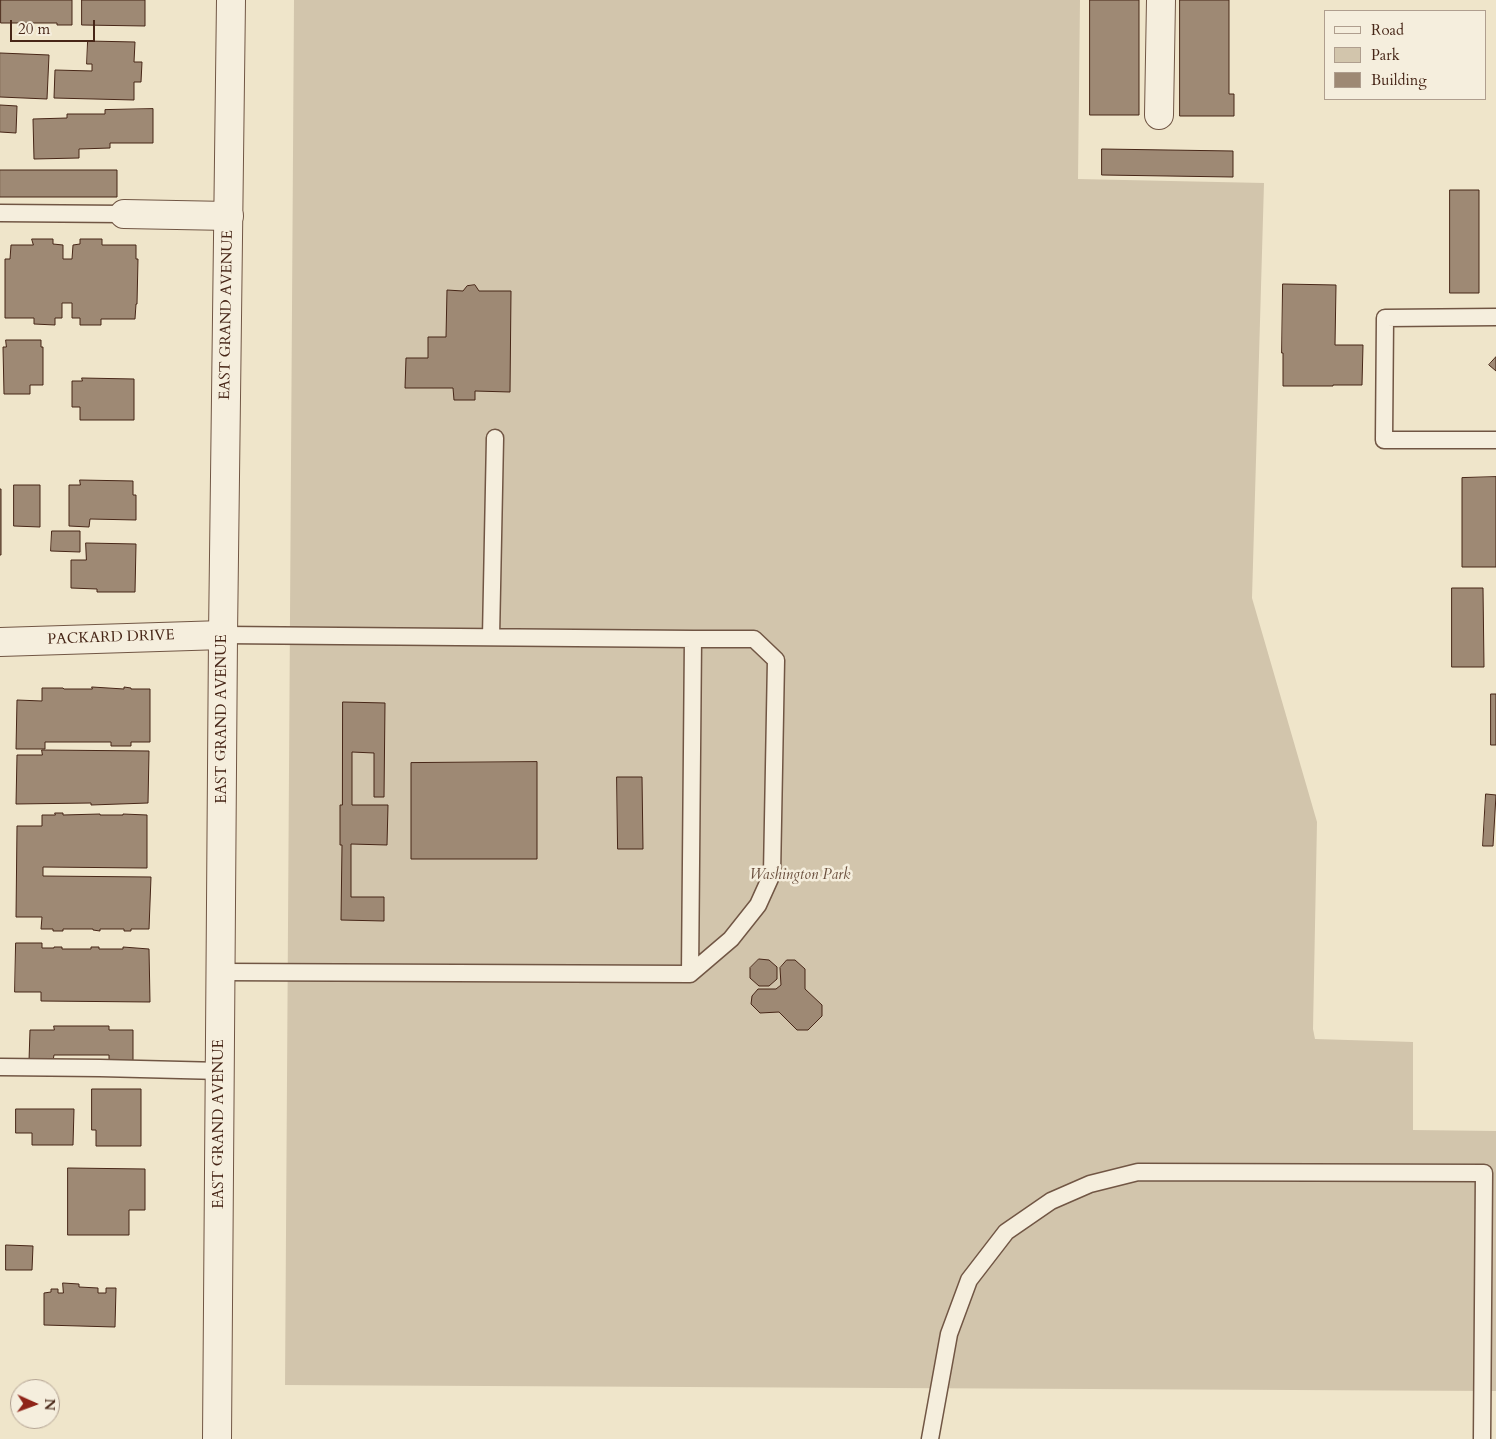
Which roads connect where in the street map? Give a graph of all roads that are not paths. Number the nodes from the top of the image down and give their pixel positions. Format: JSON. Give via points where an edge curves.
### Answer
{"nodes":[{"id":1,"x":231,"y":0,"type":"edge"},
{"id":2,"x":1161,"y":0,"type":"edge"},
{"id":3,"x":1159,"y":115,"type":"dead end"},
{"id":4,"x":0,"y":212,"type":"edge"},
{"id":5,"x":124,"y":214,"type":"joint"},
{"id":6,"x":229,"y":216,"type":"junction"},
{"id":7,"x":1496,"y":317,"type":"edge"},
{"id":8,"x":495,"y":438,"type":"dead end"},
{"id":9,"x":1496,"y":440,"type":"edge"},
{"id":10,"x":223,"y":635,"type":"junction"},
{"id":11,"x":491,"y":637,"type":"junction"},
{"id":12,"x":692,"y":639,"type":"junction"},
{"id":13,"x":0,"y":642,"type":"edge"},
{"id":14,"x":221,"y":972,"type":"junction"},
{"id":15,"x":690,"y":974,"type":"junction"},
{"id":16,"x":0,"y":1067,"type":"edge"},
{"id":17,"x":221,"y":1071,"type":"junction"},
{"id":18,"x":217,"y":1439,"type":"edge"},
{"id":19,"x":930,"y":1439,"type":"edge"},
{"id":20,"x":1482,"y":1439,"type":"edge"}],
"edges":[{"from":1,"to":6,"type":"street","name":"EAST GRAND AVENUE"},
{"from":2,"to":3,"type":"street"},
{"from":4,"to":5,"type":"lane"},
{"from":5,"to":6,"type":"street"},
{"from":6,"to":10,"type":"street","name":"EAST GRAND AVENUE"},
{"from":7,"to":9,"type":"lane","via":[[1385,318],[1384,440]]},
{"from":8,"to":11,"type":"lane"},
{"from":10,"to":11,"type":"lane"},
{"from":10,"to":13,"type":"street","name":"PACKARD DRIVE"},
{"from":10,"to":14,"type":"street","name":"EAST GRAND AVENUE"},
{"from":11,"to":12,"type":"lane"},
{"from":12,"to":15,"type":"lane"},
{"from":12,"to":15,"type":"lane","via":[[754,639],[776,660],[772,874],[758,904],[731,939]]},
{"from":14,"to":15,"type":"lane"},
{"from":14,"to":17,"type":"street","name":"EAST GRAND AVENUE"},
{"from":16,"to":17,"type":"lane"},
{"from":17,"to":18,"type":"street","name":"EAST GRAND AVENUE"},
{"from":19,"to":20,"type":"lane","via":[[949,1334],[970,1280],[1006,1232],[1051,1200],[1090,1184],[1138,1172],[1158,1172],[1484,1173]]}]}
